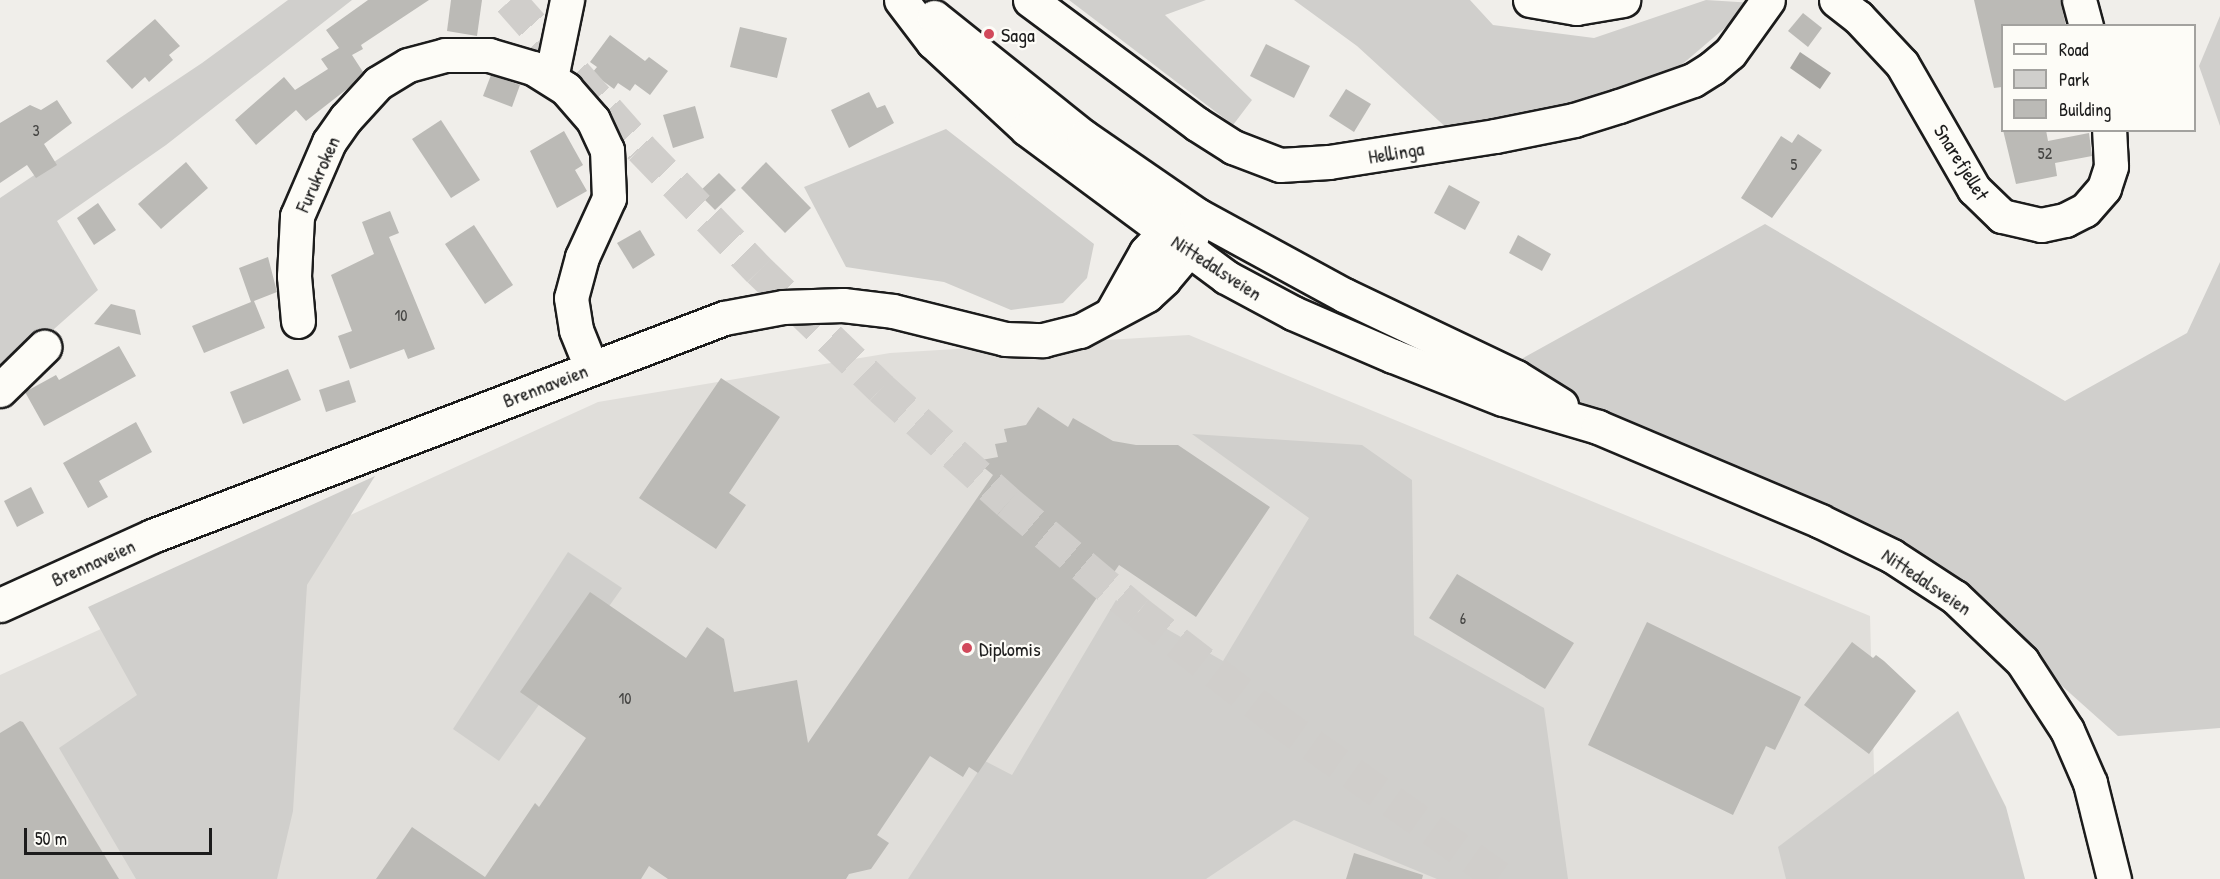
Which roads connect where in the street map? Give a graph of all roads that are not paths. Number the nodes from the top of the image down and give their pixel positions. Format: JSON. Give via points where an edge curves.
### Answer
{"nodes":[{"id":1,"x":567,"y":0,"type":"edge"},
{"id":2,"x":902,"y":0,"type":"edge"},
{"id":3,"x":911,"y":0,"type":"edge"},
{"id":4,"x":1030,"y":0,"type":"edge"},
{"id":5,"x":1530,"y":0,"type":"edge"},
{"id":6,"x":1623,"y":0,"type":"edge"},
{"id":7,"x":1768,"y":0,"type":"edge"},
{"id":8,"x":1836,"y":0,"type":"edge"},
{"id":9,"x":2079,"y":0,"type":"edge"},
{"id":10,"x":2085,"y":24,"type":"edge"},
{"id":11,"x":551,"y":78,"type":"junction"},
{"id":12,"x":2109,"y":132,"type":"edge"},
{"id":13,"x":1197,"y":215,"type":"junction"},
{"id":14,"x":1176,"y":241,"type":"junction"},
{"id":15,"x":298,"y":321,"type":"dead end"},
{"id":16,"x":44,"y":347,"type":"dead end"},
{"id":17,"x":591,"y":367,"type":"junction"},
{"id":18,"x":0,"y":390,"type":"edge"},
{"id":19,"x":1598,"y":428,"type":"junction"},
{"id":20,"x":0,"y":605,"type":"edge"},
{"id":21,"x":2114,"y":879,"type":"edge"}],
"edges":[{"from":1,"to":11,"type":"street"},
{"from":2,"to":14,"type":"street","name":"Nittedalsveien","via":[[933,42],[998,104]]},
{"from":3,"to":13,"type":"street","name":"Nittedalsveien","via":[[1084,137]]},
{"from":4,"to":7,"type":"street","name":"Hellinga","via":[[1165,103],[1233,147],[1266,162],[1304,165],[1546,126],[1668,89],[1693,80],[1730,53]]},
{"from":5,"to":6,"type":"street","via":[[1576,8]]},
{"from":8,"to":12,"type":"street","name":"Snarefjellet","via":[[1858,17],[1902,64],[1974,189],[2002,216],[2041,225],[2066,220],[2085,210],[2104,188],[2111,166]]},
{"from":9,"to":10,"type":"street"},
{"from":11,"to":15,"type":"street","name":"Furukroken","via":[[489,55],[445,55],[391,73],[360,101],[329,142],[297,216],[294,276]]},
{"from":11,"to":17,"type":"street","name":"Furukroken","via":[[593,120],[610,165],[609,198],[572,289],[576,330]]},
{"from":13,"to":14,"type":"street","name":"Brennaveien"},
{"from":13,"to":19,"type":"street","name":"Nittedalsveien","via":[[1334,290],[1516,377]]},
{"from":14,"to":17,"type":"street","name":"Brennaveien","via":[[1140,261],[1111,314],[1080,331],[1043,340],[1023,340],[868,307],[783,307],[695,327]]},
{"from":14,"to":19,"type":"street","name":"Nittedalsveien","via":[[1226,277],[1329,329],[1503,399]]},
{"from":16,"to":18,"type":"street"},
{"from":17,"to":20,"type":"street","name":"Brennaveien","via":[[152,536]]},
{"from":19,"to":21,"type":"street","name":"Nittedalsveien","via":[[1860,540],[1923,574],[1979,617],[2022,661],[2067,730],[2093,792]]}]}
